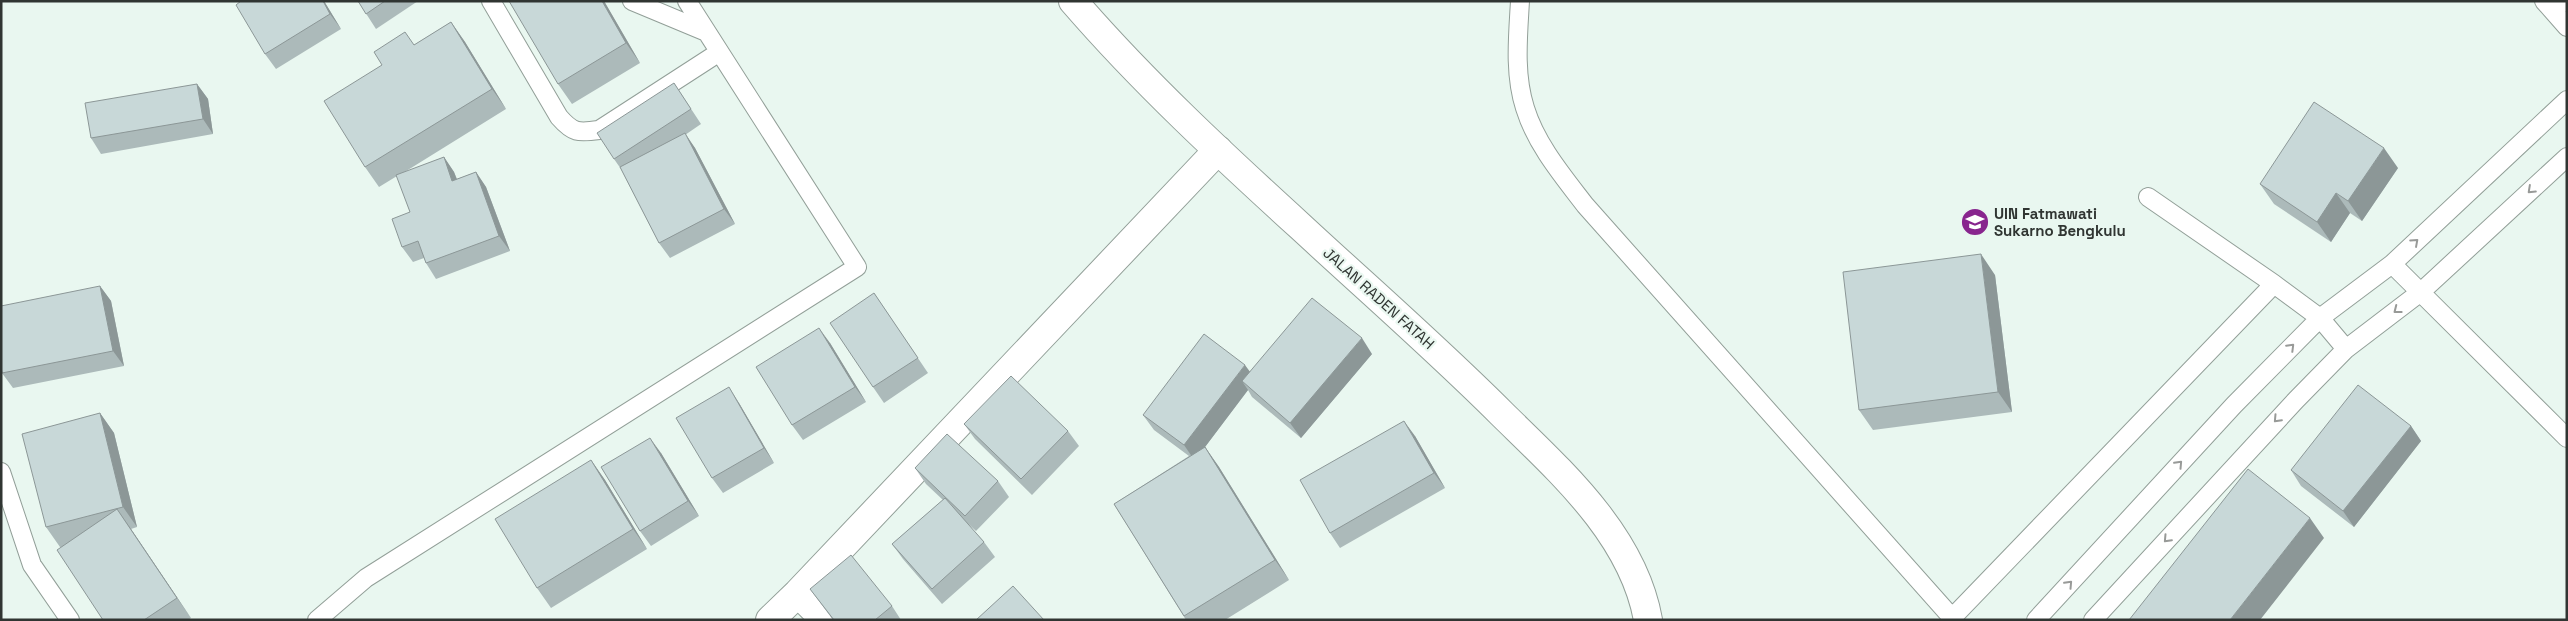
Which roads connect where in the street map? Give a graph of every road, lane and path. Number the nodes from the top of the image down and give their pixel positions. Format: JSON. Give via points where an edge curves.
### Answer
{"nodes":[{"id":1,"x":491,"y":1,"type":"edge"},
{"id":2,"x":632,"y":1,"type":"edge"},
{"id":3,"x":686,"y":1,"type":"edge"},
{"id":4,"x":1073,"y":1,"type":"edge"},
{"id":5,"x":1520,"y":1,"type":"edge"},
{"id":6,"x":2554,"y":5,"type":"edge"},
{"id":7,"x":2567,"y":27,"type":"edge"},
{"id":8,"x":704,"y":31,"type":"junction"},
{"id":9,"x":718,"y":53,"type":"junction"},
{"id":10,"x":2567,"y":100,"type":"edge"},
{"id":11,"x":1218,"y":150,"type":"junction"},
{"id":12,"x":2567,"y":157,"type":"edge"},
{"id":13,"x":2148,"y":197,"type":"dead end"},
{"id":14,"x":2392,"y":264,"type":"junction"},
{"id":15,"x":2274,"y":284,"type":"junction"},
{"id":16,"x":2422,"y":291,"type":"junction"},
{"id":17,"x":2320,"y":318,"type":"junction"},
{"id":18,"x":2346,"y":349,"type":"junction"},
{"id":19,"x":2567,"y":438,"type":"edge"},
{"id":20,"x":1,"y":472,"type":"edge"},
{"id":21,"x":798,"y":593,"type":"junction"},
{"id":22,"x":1953,"y":619,"type":"edge"},
{"id":23,"x":70,"y":620,"type":"edge"},
{"id":24,"x":317,"y":620,"type":"edge"},
{"id":25,"x":770,"y":620,"type":"edge"},
{"id":26,"x":824,"y":620,"type":"edge"},
{"id":27,"x":1648,"y":620,"type":"edge"},
{"id":28,"x":2036,"y":620,"type":"edge"},
{"id":29,"x":2093,"y":620,"type":"edge"}],
"edges":[{"from":1,"to":9,"type":"lane","via":[[559,117],[570,130],[598,130]]},
{"from":2,"to":8,"type":"lane"},
{"from":3,"to":8,"type":"lane"},
{"from":4,"to":11,"type":"main road","name":"JALAN RADEN FATAH","via":[[1116,51]]},
{"from":5,"to":22,"type":"lane","via":[[1519,83],[1525,108],[1559,172]]},
{"from":6,"to":7,"type":"lane"},
{"from":8,"to":9,"type":"lane"},
{"from":9,"to":24,"type":"lane","via":[[857,267],[366,578]]},
{"from":14,"to":10,"type":"lane","one_way":true},
{"from":11,"to":21,"type":"main road"},
{"from":11,"to":27,"type":"main road","name":"JALAN RADEN FATAH","via":[[1459,371],[1580,493],[1614,538],[1643,592]]},
{"from":12,"to":16,"type":"lane","one_way":true},
{"from":13,"to":15,"type":"lane"},
{"from":14,"to":16,"type":"lane"},
{"from":14,"to":17,"type":"lane"},
{"from":15,"to":17,"type":"lane"},
{"from":15,"to":22,"type":"lane"},
{"from":16,"to":18,"type":"lane","one_way":true},
{"from":16,"to":19,"type":"lane"},
{"from":17,"to":18,"type":"lane"},
{"from":28,"to":17,"type":"lane","one_way":true,"via":[[2234,405]]},
{"from":18,"to":29,"type":"lane","one_way":true},
{"from":20,"to":23,"type":"lane","via":[[32,566]]},
{"from":21,"to":25,"type":"main road"},
{"from":21,"to":26,"type":"main road"}]}
